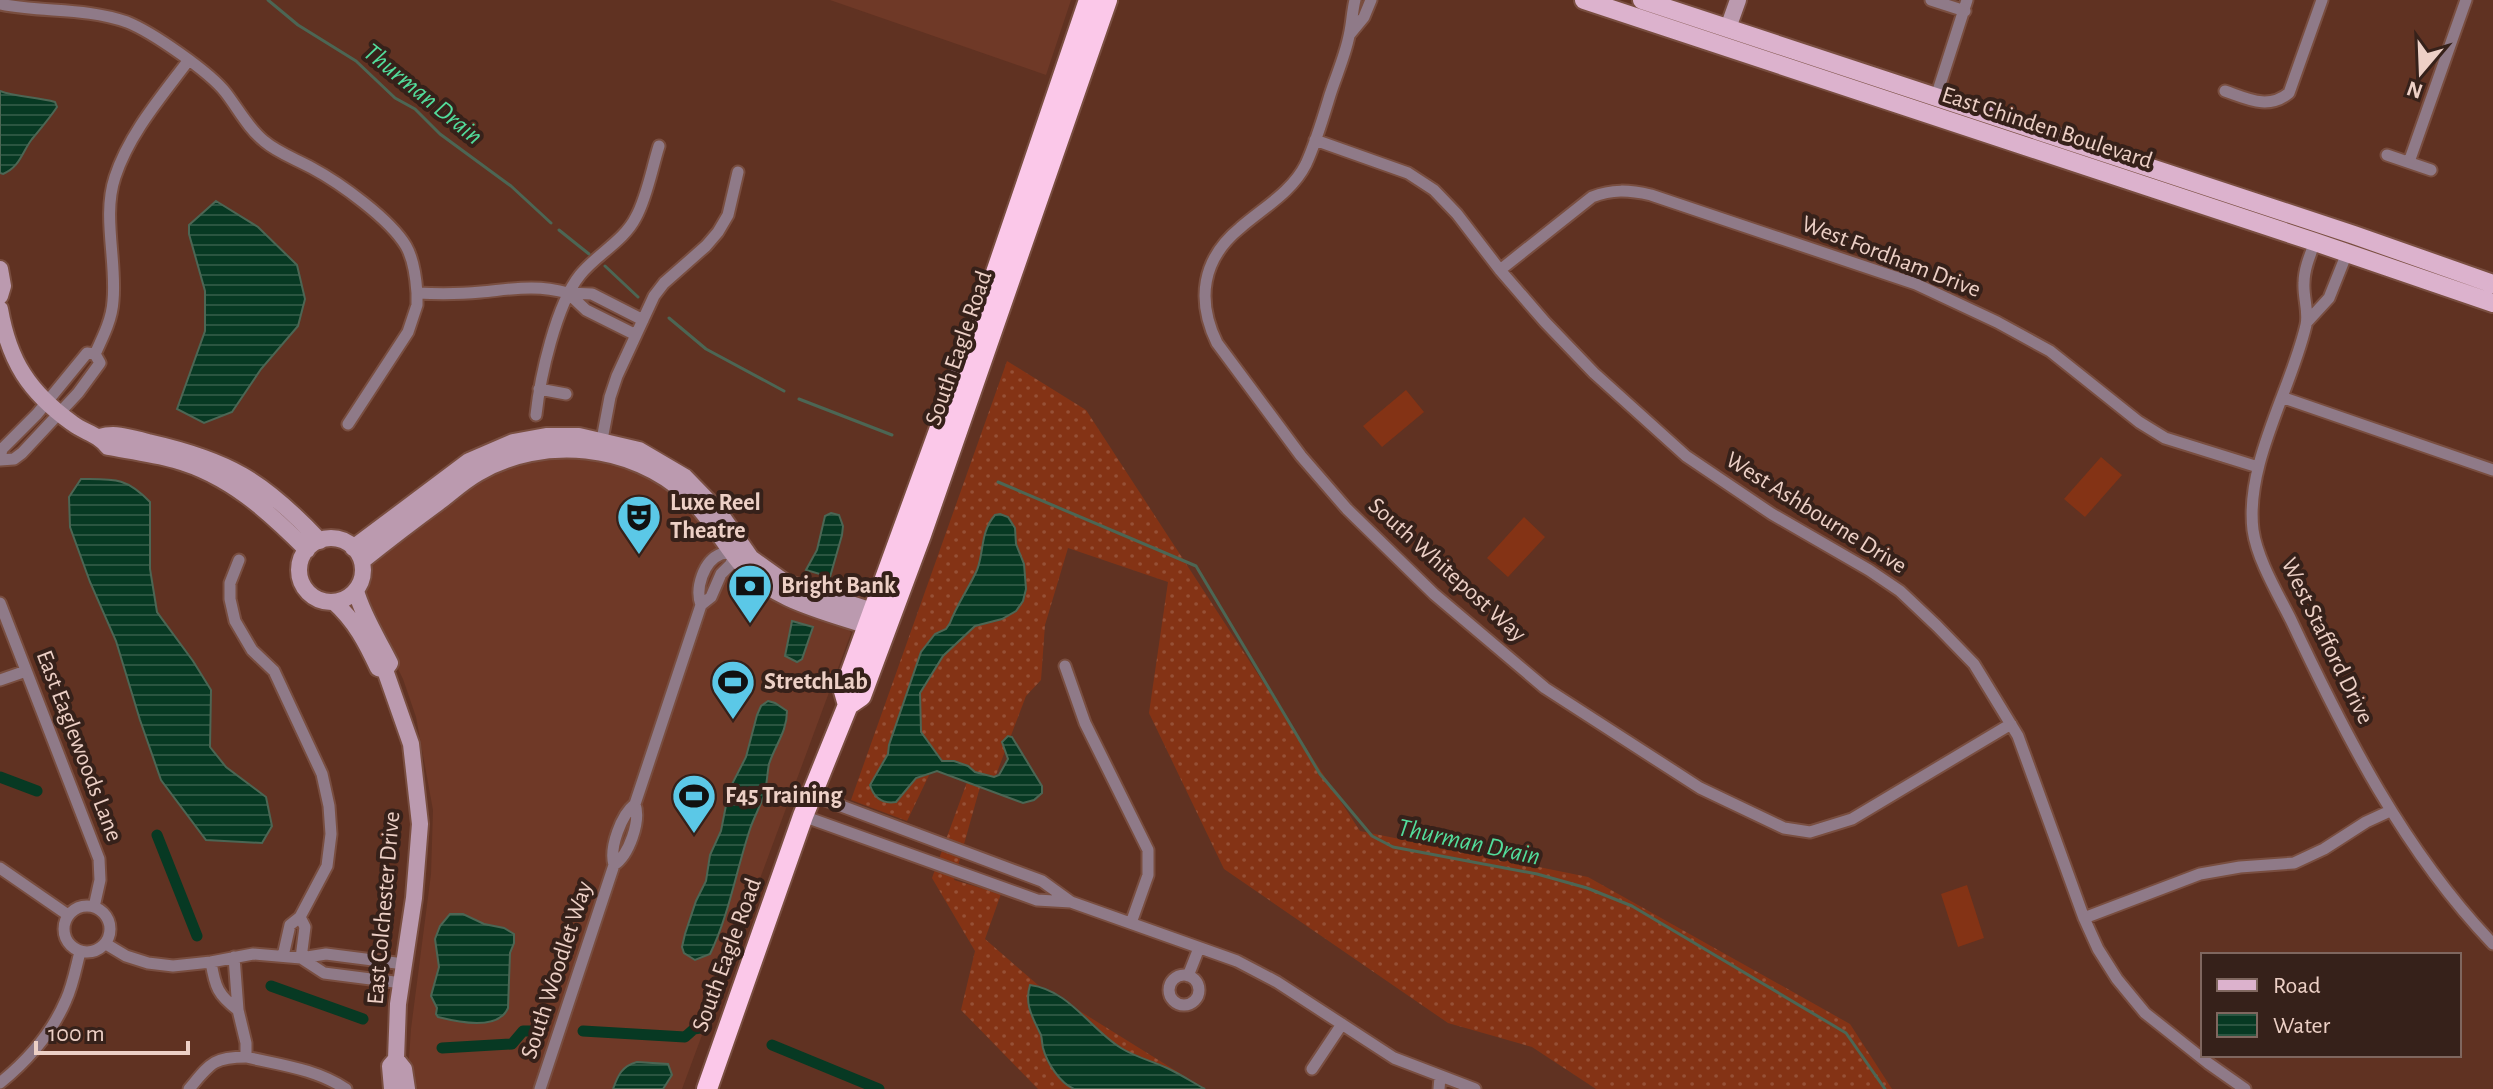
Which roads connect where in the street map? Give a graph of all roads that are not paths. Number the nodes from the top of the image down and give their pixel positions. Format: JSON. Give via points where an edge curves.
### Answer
{"nodes":[{"id":1,"x":1089,"y":0,"type":"edge"},
{"id":2,"x":1107,"y":0,"type":"edge"},
{"id":3,"x":1355,"y":0,"type":"edge"},
{"id":4,"x":1371,"y":0,"type":"edge"},
{"id":5,"x":1584,"y":0,"type":"edge"},
{"id":6,"x":1642,"y":0,"type":"edge"},
{"id":7,"x":1738,"y":0,"type":"edge"},
{"id":8,"x":1931,"y":0,"type":"edge"},
{"id":9,"x":2322,"y":0,"type":"edge"},
{"id":10,"x":2466,"y":0,"type":"edge"},
{"id":11,"x":0,"y":4,"type":"edge"},
{"id":12,"x":1966,"y":6,"type":"edge"},
{"id":13,"x":1728,"y":28,"type":"junction"},
{"id":14,"x":1350,"y":35,"type":"junction"},
{"id":15,"x":1737,"y":51,"type":"junction"},
{"id":16,"x":188,"y":61,"type":"junction"},
{"id":17,"x":2225,"y":91,"type":"dead end"},
{"id":18,"x":1936,"y":97,"type":"junction"},
{"id":19,"x":1315,"y":140,"type":"junction"},
{"id":20,"x":659,"y":146,"type":"dead end"},
{"id":21,"x":2387,"y":155,"type":"dead end"},
{"id":22,"x":2409,"y":162,"type":"junction"},
{"id":23,"x":2431,"y":170,"type":"dead end"},
{"id":24,"x":738,"y":172,"type":"dead end"},
{"id":25,"x":2315,"y":242,"type":"junction"},
{"id":26,"x":2347,"y":253,"type":"junction"},
{"id":27,"x":0,"y":269,"type":"edge"},
{"id":28,"x":1500,"y":270,"type":"junction"},
{"id":29,"x":2493,"y":286,"type":"edge"},
{"id":30,"x":990,"y":288,"type":"junction"},
{"id":31,"x":417,"y":293,"type":"junction"},
{"id":32,"x":568,"y":293,"type":"junction"},
{"id":33,"x":0,"y":296,"type":"edge"},
{"id":34,"x":2493,"y":303,"type":"edge"},
{"id":35,"x":0,"y":309,"type":"edge"},
{"id":36,"x":643,"y":320,"type":"junction"},
{"id":37,"x":2307,"y":322,"type":"junction"},
{"id":38,"x":636,"y":335,"type":"junction"},
{"id":39,"x":95,"y":354,"type":"junction"},
{"id":40,"x":539,"y":389,"type":"junction"},
{"id":41,"x":566,"y":394,"type":"dead end"},
{"id":42,"x":2284,"y":398,"type":"junction"},
{"id":43,"x":53,"y":408,"type":"junction"},
{"id":44,"x":536,"y":415,"type":"dead end"},
{"id":45,"x":348,"y":424,"type":"dead end"},
{"id":46,"x":601,"y":447,"type":"junction"},
{"id":47,"x":0,"y":459,"type":"edge"},
{"id":48,"x":946,"y":464,"type":"junction"},
{"id":49,"x":2258,"y":467,"type":"junction"},
{"id":50,"x":2493,"y":470,"type":"edge"},
{"id":51,"x":923,"y":472,"type":"junction"},
{"id":52,"x":313,"y":545,"type":"junction"},
{"id":53,"x":739,"y":551,"type":"junction"},
{"id":54,"x":358,"y":554,"type":"junction"},
{"id":55,"x":239,"y":560,"type":"dead end"},
{"id":56,"x":356,"y":591,"type":"junction"},
{"id":57,"x":334,"y":602,"type":"junction"},
{"id":58,"x":0,"y":603,"type":"edge"},
{"id":59,"x":874,"y":626,"type":"junction"},
{"id":60,"x":1065,"y":666,"type":"dead end"},
{"id":61,"x":385,"y":670,"type":"junction"},
{"id":62,"x":26,"y":671,"type":"junction"},
{"id":63,"x":0,"y":680,"type":"edge"},
{"id":64,"x":2011,"y":724,"type":"junction"},
{"id":65,"x":812,"y":795,"type":"junction"},
{"id":66,"x":2390,"y":811,"type":"junction"},
{"id":67,"x":803,"y":816,"type":"junction"},
{"id":68,"x":0,"y":868,"type":"edge"},
{"id":69,"x":1071,"y":902,"type":"junction"},
{"id":70,"x":94,"y":907,"type":"junction"},
{"id":71,"x":68,"y":915,"type":"junction"},
{"id":72,"x":300,"y":917,"type":"junction"},
{"id":73,"x":2084,"y":918,"type":"junction"},
{"id":74,"x":1131,"y":923,"type":"junction"},
{"id":75,"x":106,"y":944,"type":"junction"},
{"id":76,"x":2493,"y":944,"type":"edge"},
{"id":77,"x":1199,"y":948,"type":"junction"},
{"id":78,"x":80,"y":952,"type":"junction"},
{"id":79,"x":283,"y":956,"type":"junction"},
{"id":80,"x":234,"y":957,"type":"junction"},
{"id":81,"x":301,"y":958,"type":"junction"},
{"id":82,"x":211,"y":962,"type":"junction"},
{"id":83,"x":404,"y":964,"type":"junction"},
{"id":84,"x":1188,"y":976,"type":"dead end"},
{"id":85,"x":402,"y":983,"type":"junction"},
{"id":86,"x":238,"y":1010,"type":"junction"},
{"id":87,"x":1342,"y":1024,"type":"junction"},
{"id":88,"x":246,"y":1057,"type":"junction"},
{"id":89,"x":396,"y":1059,"type":"junction"},
{"id":90,"x":1312,"y":1069,"type":"dead end"},
{"id":91,"x":0,"y":1083,"type":"edge"},
{"id":92,"x":1440,"y":1083,"type":"edge"},
{"id":93,"x":189,"y":1089,"type":"edge"},
{"id":94,"x":346,"y":1089,"type":"edge"},
{"id":95,"x":392,"y":1089,"type":"edge"},
{"id":96,"x":407,"y":1089,"type":"edge"},
{"id":97,"x":540,"y":1089,"type":"edge"},
{"id":98,"x":707,"y":1089,"type":"edge"},
{"id":99,"x":1475,"y":1089,"type":"edge"},
{"id":100,"x":2245,"y":1089,"type":"edge"}],
"edges":[{"from":1,"to":30,"type":"highway","name":"South Eagle Road"},
{"from":2,"to":48,"type":"highway","name":"South Eagle Road"},
{"from":3,"to":14,"type":"street","name":"South Whitepost Way"},
{"from":4,"to":14,"type":"street","name":"South Whitepost Way"},
{"from":5,"to":15,"type":"main road","name":"East Chinden Boulevard"},
{"from":6,"to":13,"type":"main road","name":"East Chinden Boulevard"},
{"from":7,"to":13,"type":"street"},
{"from":8,"to":12,"type":"street"},
{"from":9,"to":17,"type":"street","via":[[2289,93],[2269,104]]},
{"from":10,"to":22,"type":"street"},
{"from":11,"to":16,"type":"street","via":[[101,14],[146,32]]},
{"from":12,"to":18,"type":"street"},
{"from":13,"to":18,"type":"main road","name":"East Chinden Boulevard"},
{"from":14,"to":19,"type":"street","name":"South Whitepost Way"},
{"from":15,"to":18,"type":"main road","via":[[1774,55],[1911,100]]},
{"from":15,"to":25,"type":"main road","name":"East Chinden Boulevard"},
{"from":16,"to":31,"type":"street","via":[[225,92],[264,141],[335,182],[387,222],[406,247]]},
{"from":16,"to":39,"type":"street","via":[[150,112],[114,179],[113,303]]},
{"from":18,"to":29,"type":"main road","name":"East Chinden Boulevard"},
{"from":19,"to":28,"type":"street","name":"West Ashbourne Drive","via":[[1397,168],[1434,190]]},
{"from":19,"to":64,"type":"street","name":"South Whitepost Way","via":[[1290,187],[1237,229],[1211,264],[1205,283],[1208,325],[1257,400],[1338,498],[1486,640],[1584,715],[1700,788],[1784,828],[1810,832],[1852,819]]},
{"from":20,"to":32,"type":"street","via":[[636,218]]},
{"from":21,"to":22,"type":"street"},
{"from":22,"to":23,"type":"street"},
{"from":24,"to":36,"type":"street","via":[[728,215],[718,232],[664,283]]},
{"from":25,"to":26,"type":"main road","name":"East Chinden Boulevard"},
{"from":25,"to":29,"type":"main road","via":[[2340,240],[2475,287]]},
{"from":25,"to":37,"type":"street","name":"West Stafford Drive","via":[[2304,282]]},
{"from":26,"to":34,"type":"main road","name":"East Chinden Boulevard"},
{"from":26,"to":37,"type":"street","name":"West Stafford Drive","via":[[2329,298]]},
{"from":27,"to":33,"type":"street"},
{"from":28,"to":49,"type":"street","name":"West Fordham Drive","via":[[1592,197],[1630,190],[1651,195],[1916,284],[2050,351],[2165,438]]},
{"from":28,"to":64,"type":"street","name":"West Ashbourne Drive","via":[[1594,373],[1686,456],[1900,591],[1974,664]]},
{"from":30,"to":48,"type":"highway","via":[[985,321],[941,444]]},
{"from":30,"to":51,"type":"highway","name":"South Eagle Road"},
{"from":31,"to":32,"type":"street","via":[[520,287]]},
{"from":31,"to":45,"type":"street","via":[[408,332]]},
{"from":32,"to":36,"type":"street","via":[[592,294]]},
{"from":32,"to":38,"type":"street","via":[[586,310]]},
{"from":32,"to":40,"type":"street"},
{"from":35,"to":43,"type":"street","via":[[5,339],[28,384]]},
{"from":36,"to":38,"type":"street"},
{"from":37,"to":42,"type":"street","name":"West Stafford Drive"},
{"from":38,"to":46,"type":"street","via":[[610,397]]},
{"from":39,"to":43,"type":"street","via":[[87,353]]},
{"from":39,"to":43,"type":"street","via":[[100,363]]},
{"from":40,"to":41,"type":"street"},
{"from":40,"to":44,"type":"street"},
{"from":42,"to":49,"type":"street","name":"West Stafford Drive"},
{"from":42,"to":50,"type":"street"},
{"from":43,"to":47,"type":"street","via":[[22,453]]},
{"from":43,"to":52,"type":"street","via":[[81,430],[100,437],[112,433],[176,448],[233,469],[286,505]]},
{"from":46,"to":53,"type":"street","via":[[639,450],[685,477],[719,512]]},
{"from":46,"to":54,"type":"street","via":[[550,449],[478,472]]},
{"from":48,"to":59,"type":"highway","name":"South Eagle Road"},
{"from":49,"to":66,"type":"street","name":"West Stafford Drive","via":[[2253,532],[2265,565]]},
{"from":51,"to":59,"type":"highway","name":"South Eagle Road"},
{"from":51,"to":59,"type":"highway","via":[[928,487],[878,635]]},
{"from":52,"to":54,"type":"street","via":[[338,539]]},
{"from":52,"to":57,"type":"street","via":[[300,568],[304,587],[319,599]]},
{"from":53,"to":59,"type":"street","via":[[786,583]]},
{"from":53,"to":97,"type":"street","name":"South Woodlet Way","via":[[721,554],[702,577],[697,595],[701,605],[635,804],[638,814],[623,860],[614,865]]},
{"from":54,"to":56,"type":"street","via":[[363,571]]},
{"from":55,"to":72,"type":"street","via":[[230,583],[235,621],[252,650],[274,671],[322,774],[329,806],[327,866]]},
{"from":56,"to":57,"type":"street"},
{"from":56,"to":61,"type":"street","name":"East Colchester Drive","via":[[390,663]]},
{"from":57,"to":61,"type":"street","name":"East Colchester Drive","via":[[351,618],[378,668]]},
{"from":58,"to":62,"type":"street","name":"East Eaglewoods Lane"},
{"from":59,"to":65,"type":"highway","name":"South Eagle Road","via":[[861,696],[848,705]]},
{"from":60,"to":74,"type":"street","via":[[1085,723],[1148,850],[1148,875]]},
{"from":61,"to":83,"type":"street","name":"East Colchester Drive","via":[[411,744],[420,824]]},
{"from":62,"to":63,"type":"street"},
{"from":62,"to":70,"type":"street","name":"East Eaglewoods Lane","via":[[99,859]]},
{"from":64,"to":73,"type":"street","name":"West Ashbourne Drive"},
{"from":65,"to":67,"type":"highway","name":"South Eagle Road"},
{"from":65,"to":69,"type":"street","via":[[1042,881]]},
{"from":66,"to":73,"type":"street","via":[[2294,863],[2200,874]]},
{"from":66,"to":76,"type":"street","name":"West Stafford Drive"},
{"from":67,"to":69,"type":"street","via":[[1037,900]]},
{"from":67,"to":98,"type":"highway","name":"South Eagle Road"},
{"from":68,"to":71,"type":"street"},
{"from":69,"to":74,"type":"street"},
{"from":70,"to":71,"type":"street","via":[[80,907]]},
{"from":70,"to":75,"type":"street","via":[[110,922]]},
{"from":71,"to":78,"type":"street","via":[[65,936]]},
{"from":72,"to":79,"type":"street","via":[[290,925]]},
{"from":72,"to":81,"type":"street","via":[[305,927]]},
{"from":73,"to":100,"type":"street","name":"West Ashbourne Drive","via":[[2117,979],[2145,1013]]},
{"from":74,"to":77,"type":"street"},
{"from":75,"to":78,"type":"street"},
{"from":75,"to":82,"type":"street","via":[[148,963]]},
{"from":77,"to":84,"type":"street"},
{"from":77,"to":87,"type":"street","via":[[1261,973]]},
{"from":78,"to":91,"type":"street","via":[[52,1027]]},
{"from":79,"to":80,"type":"street"},
{"from":79,"to":81,"type":"street"},
{"from":80,"to":82,"type":"street"},
{"from":80,"to":86,"type":"street"},
{"from":81,"to":83,"type":"street","via":[[326,954]]},
{"from":81,"to":85,"type":"street","via":[[324,973]]},
{"from":82,"to":86,"type":"street","via":[[214,984]]},
{"from":83,"to":85,"type":"street","name":"East Colchester Drive"},
{"from":85,"to":89,"type":"street","name":"East Colchester Drive"},
{"from":86,"to":88,"type":"street"},
{"from":87,"to":90,"type":"street"},
{"from":87,"to":92,"type":"street"},
{"from":88,"to":93,"type":"street","via":[[224,1057]]},
{"from":88,"to":94,"type":"street","via":[[314,1072]]},
{"from":89,"to":95,"type":"street","name":"East Colchester Drive","via":[[390,1066]]},
{"from":89,"to":96,"type":"street","name":"East Colchester Drive","via":[[404,1069]]},
{"from":92,"to":99,"type":"street"}]}
